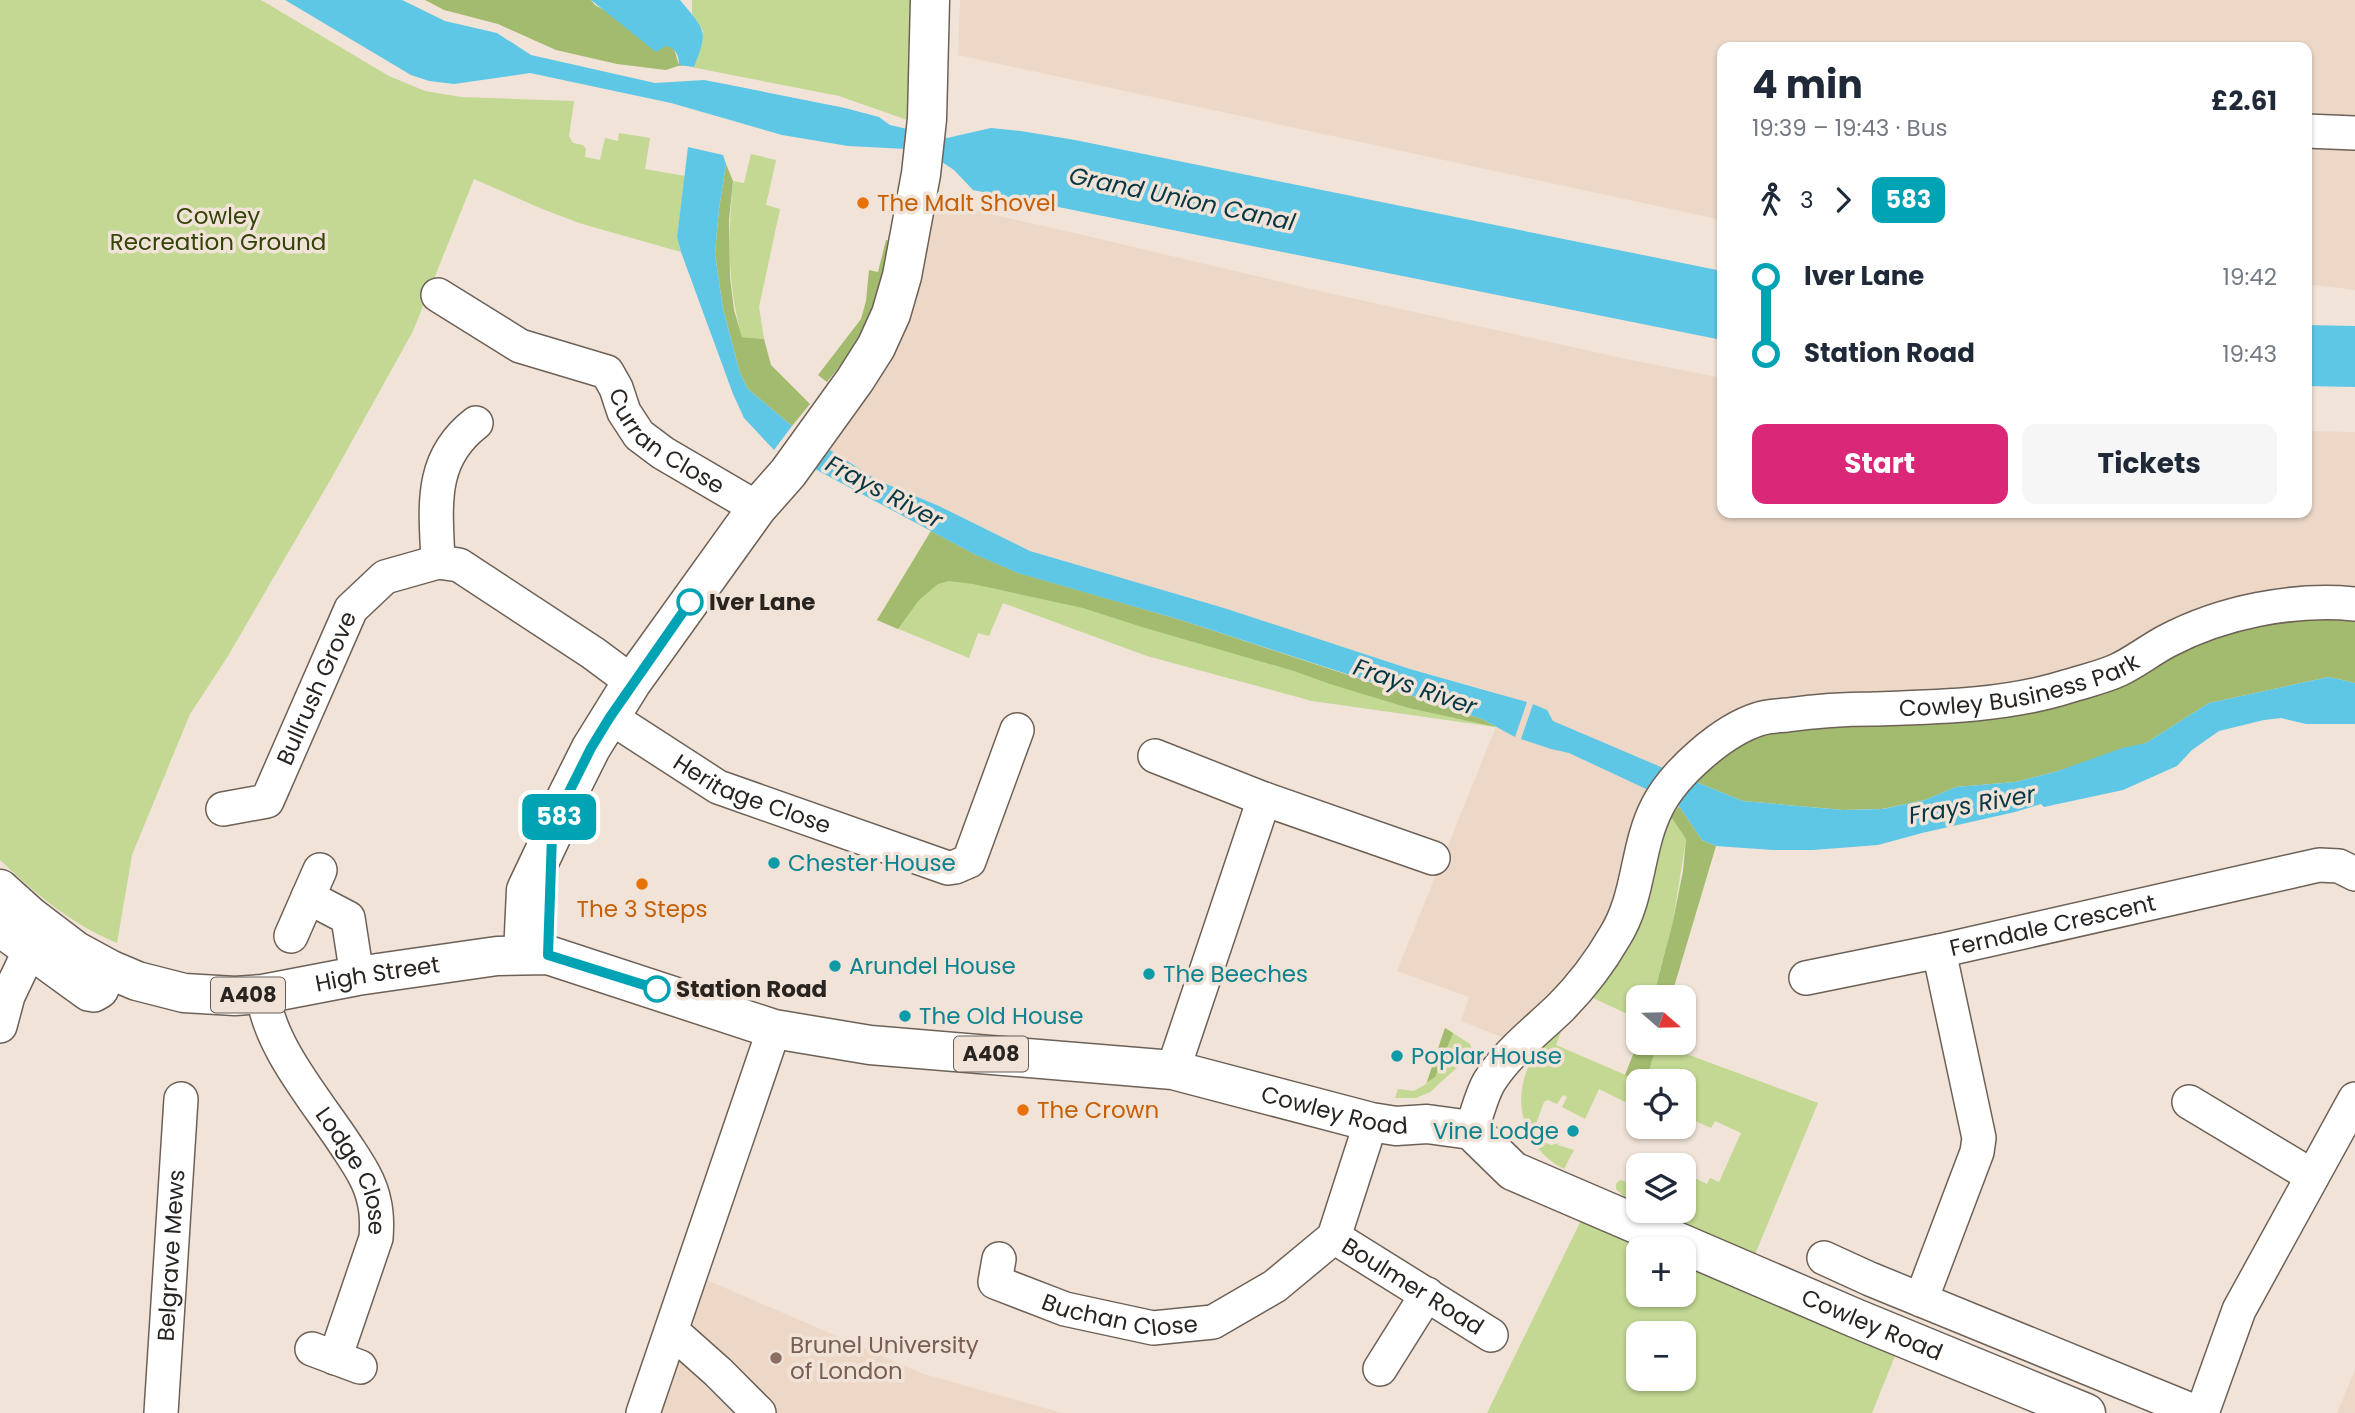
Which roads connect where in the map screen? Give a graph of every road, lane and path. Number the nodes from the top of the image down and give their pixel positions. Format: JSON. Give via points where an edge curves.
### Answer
{"nodes":[{"id":1,"x":930,"y":0,"type":"edge"},
{"id":2,"x":2312,"y":131,"type":"edge"},
{"id":3,"x":2355,"y":133,"type":"edge"},
{"id":4,"x":438,"y":295,"type":"dead end"},
{"id":5,"x":476,"y":423,"type":"dead end"},
{"id":6,"x":757,"y":508,"type":"junction"},
{"id":7,"x":438,"y":562,"type":"junction"},
{"id":8,"x":2355,"y":604,"type":"edge"},
{"id":9,"x":632,"y":682,"type":"junction"},
{"id":10,"x":610,"y":717,"type":"junction"},
{"id":11,"x":1017,"y":730,"type":"dead end"},
{"id":12,"x":1155,"y":757,"type":"dead end"},
{"id":13,"x":1264,"y":799,"type":"junction"},
{"id":14,"x":223,"y":809,"type":"dead end"},
{"id":15,"x":1433,"y":858,"type":"dead end"},
{"id":16,"x":2355,"y":874,"type":"edge"},
{"id":17,"x":0,"y":889,"type":"edge"},
{"id":18,"x":0,"y":929,"type":"edge"},
{"id":19,"x":290,"y":936,"type":"dead end"},
{"id":20,"x":1939,"y":951,"type":"junction"},
{"id":21,"x":29,"y":952,"type":"junction"},
{"id":22,"x":536,"y":955,"type":"junction"},
{"id":23,"x":111,"y":970,"type":"junction"},
{"id":24,"x":357,"y":976,"type":"junction"},
{"id":25,"x":1806,"y":978,"type":"dead end"},
{"id":26,"x":263,"y":994,"type":"junction"},
{"id":27,"x":0,"y":1026,"type":"edge"},
{"id":28,"x":774,"y":1029,"type":"junction"},
{"id":29,"x":1173,"y":1070,"type":"junction"},
{"id":30,"x":181,"y":1099,"type":"dead end"},
{"id":31,"x":2355,"y":1099,"type":"edge"},
{"id":32,"x":2189,"y":1102,"type":"dead end"},
{"id":33,"x":1371,"y":1122,"type":"junction"},
{"id":34,"x":1471,"y":1130,"type":"junction"},
{"id":35,"x":2312,"y":1176,"type":"junction"},
{"id":36,"x":1334,"y":1237,"type":"junction"},
{"id":37,"x":1824,"y":1258,"type":"dead end"},
{"id":38,"x":999,"y":1259,"type":"dead end"},
{"id":39,"x":1870,"y":1279,"type":"junction"},
{"id":40,"x":1427,"y":1294,"type":"junction"},
{"id":41,"x":1921,"y":1300,"type":"junction"},
{"id":42,"x":1855,"y":1318,"type":"junction"},
{"id":43,"x":673,"y":1332,"type":"junction"},
{"id":44,"x":1491,"y":1335,"type":"dead end"},
{"id":45,"x":336,"y":1358,"type":"dead end"},
{"id":46,"x":1380,"y":1369,"type":"dead end"},
{"id":47,"x":161,"y":1413,"type":"edge"},
{"id":48,"x":643,"y":1413,"type":"edge"},
{"id":49,"x":759,"y":1413,"type":"edge"},
{"id":50,"x":2086,"y":1413,"type":"edge"},
{"id":51,"x":2200,"y":1413,"type":"edge"}],
"edges":[{"from":1,"to":6,"type":"main road","via":[[921,174],[891,314],[855,380]]},
{"from":2,"to":3,"type":"street"},
{"from":4,"to":6,"type":"street","name":"Curran Close","via":[[520,346],[620,367],[616,388],[639,435]]},
{"from":5,"to":7,"type":"street","via":[[457,442],[441,469],[435,505]]},
{"from":6,"to":9,"type":"main road"},
{"from":7,"to":9,"type":"street","via":[[459,565]]},
{"from":7,"to":14,"type":"street","name":"Bullrush Grove","via":[[385,577],[351,609],[267,801]]},
{"from":8,"to":34,"type":"street","name":"Cowley Business Park","via":[[2298,604],[2241,614],[2168,640],[2118,670],[2023,698],[1912,708],[1831,709],[1758,719],[1721,739],[1685,768],[1657,806],[1632,899],[1617,934],[1571,997],[1499,1069],[1488,1084]]},
{"from":9,"to":10,"type":"main road"},
{"from":10,"to":11,"type":"street","name":"Heritage Close","via":[[718,787],[948,868],[969,862]]},
{"from":10,"to":22,"type":"main road","via":[[566,798],[552,835]]},
{"from":12,"to":13,"type":"street"},
{"from":13,"to":15,"type":"street"},
{"from":13,"to":29,"type":"street"},
{"from":16,"to":20,"type":"street","name":"Ferndale Crescent","via":[[2319,864]]},
{"from":17,"to":23,"type":"main road","name":"High Street","number":"A408","via":[[67,944]]},
{"from":18,"to":21,"type":"street"},
{"from":19,"to":24,"type":"street","via":[[314,883],[348,918]]},
{"from":20,"to":25,"type":"street"},
{"from":20,"to":41,"type":"street","name":"Ferndale Crescent","via":[[1979,1139]]},
{"from":21,"to":23,"type":"street","via":[[88,994],[101,991]]},
{"from":21,"to":27,"type":"street"},
{"from":22,"to":24,"type":"main road","name":"High Street","number":"A408","via":[[497,956]]},
{"from":22,"to":28,"type":"main road","name":"High Street","number":"A408"},
{"from":23,"to":26,"type":"main road","name":"High Street","number":"A408","via":[[184,993]]},
{"from":24,"to":26,"type":"main road","name":"High Street","number":"A408"},
{"from":26,"to":45,"type":"street","name":"Lodge Close","via":[[268,1023],[360,1167],[374,1198],[376,1238]]},
{"from":28,"to":29,"type":"main road","name":"Cowley Road","number":"A408","via":[[870,1045]]},
{"from":28,"to":43,"type":"street"},
{"from":29,"to":33,"type":"main road","name":"Cowley Road","number":"A408"},
{"from":30,"to":47,"type":"street","name":"Belgrave Mews"},
{"from":31,"to":35,"type":"street"},
{"from":32,"to":35,"type":"street"},
{"from":33,"to":34,"type":"main road","name":"Cowley Road","number":"A408"},
{"from":33,"to":36,"type":"street"},
{"from":34,"to":42,"type":"main road","name":"Cowley Road","via":[[1513,1171]]},
{"from":35,"to":51,"type":"street","via":[[2239,1310]]},
{"from":36,"to":38,"type":"street","name":"Buchan Close","via":[[1275,1286],[1213,1322],[1153,1328],[1065,1309],[995,1282]]},
{"from":36,"to":40,"type":"street","name":"Boulmer Road"},
{"from":37,"to":39,"type":"street","name":"Cowley Road"},
{"from":39,"to":41,"type":"street","name":"Cowley Road"},
{"from":39,"to":42,"type":"street"},
{"from":40,"to":44,"type":"street","name":"Boulmer Road"},
{"from":40,"to":46,"type":"street"},
{"from":41,"to":51,"type":"street","name":"Cowley Road"},
{"from":42,"to":50,"type":"main road","name":"Cowley Road"},
{"from":43,"to":48,"type":"street"},
{"from":43,"to":49,"type":"street"}]}
